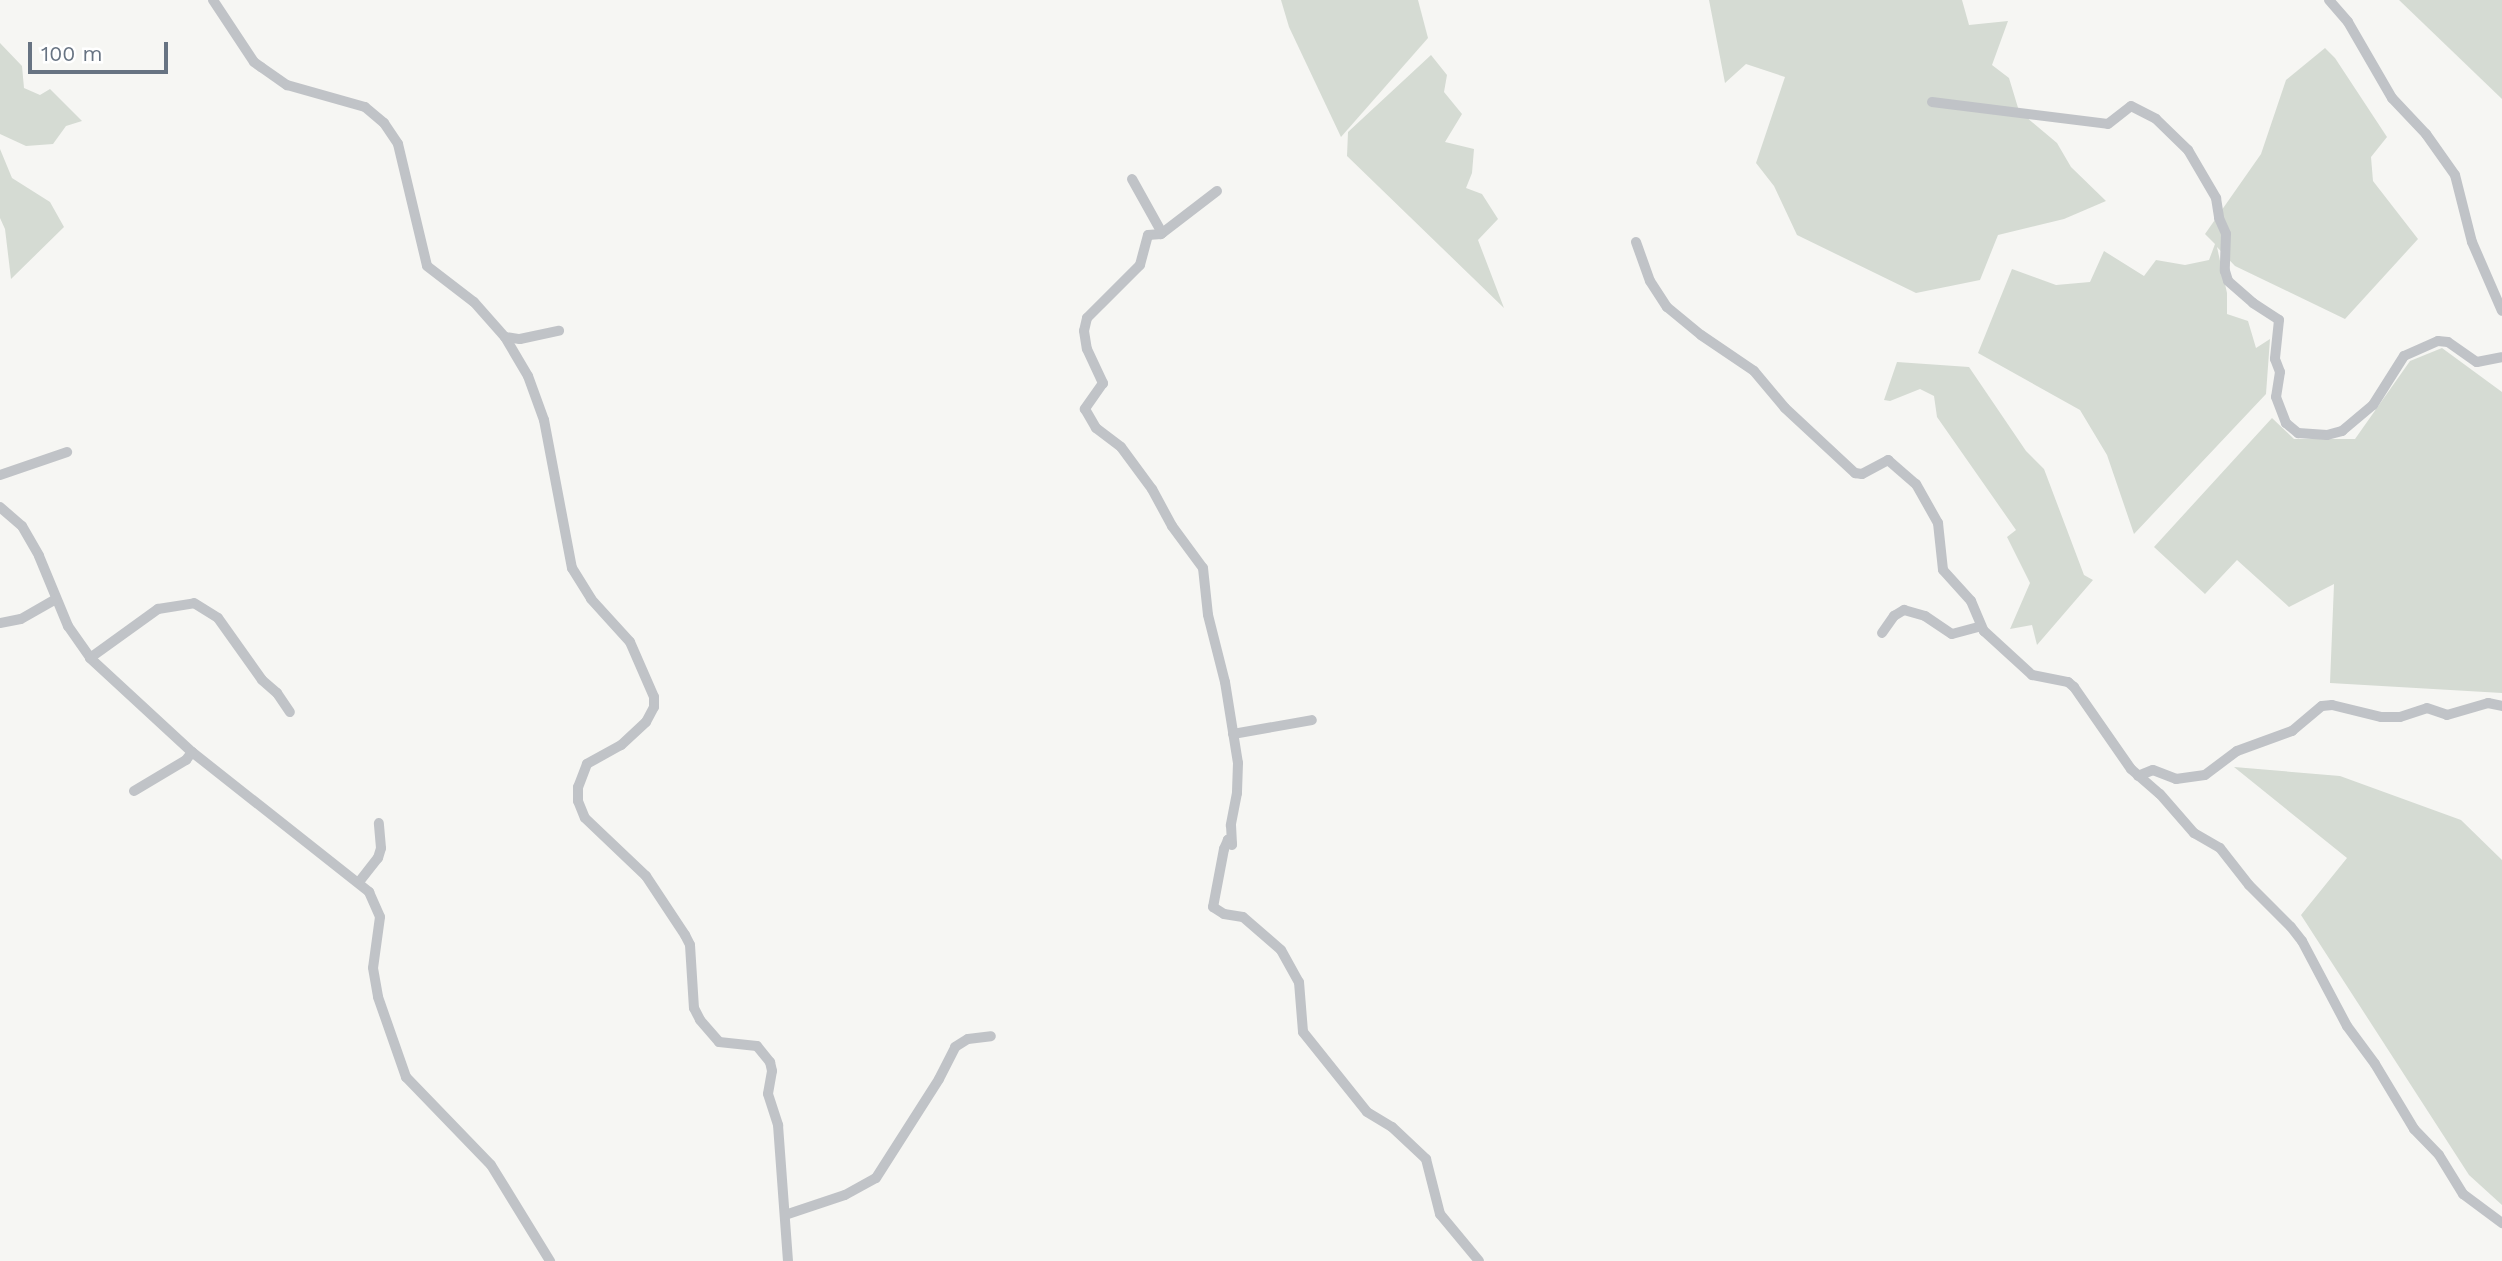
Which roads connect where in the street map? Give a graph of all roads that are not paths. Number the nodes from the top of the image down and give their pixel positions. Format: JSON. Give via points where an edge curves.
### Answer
{"nodes":[{"id":1,"x":213,"y":0,"type":"edge"},
{"id":2,"x":2329,"y":0,"type":"edge"},
{"id":3,"x":1932,"y":102,"type":"dead end"},
{"id":4,"x":1132,"y":178,"type":"dead end"},
{"id":5,"x":1217,"y":191,"type":"dead end"},
{"id":6,"x":1162,"y":233,"type":"junction"},
{"id":7,"x":1636,"y":243,"type":"dead end"},
{"id":8,"x":2502,"y":312,"type":"edge"},
{"id":9,"x":559,"y":331,"type":"dead end"},
{"id":10,"x":505,"y":337,"type":"junction"},
{"id":11,"x":2502,"y":357,"type":"edge"},
{"id":12,"x":66,"y":452,"type":"dead end"},
{"id":13,"x":0,"y":475,"type":"edge"},
{"id":14,"x":0,"y":507,"type":"edge"},
{"id":15,"x":56,"y":599,"type":"junction"},
{"id":16,"x":0,"y":623,"type":"edge"},
{"id":17,"x":1981,"y":626,"type":"junction"},
{"id":18,"x":1882,"y":633,"type":"dead end"},
{"id":19,"x":90,"y":658,"type":"junction"},
{"id":20,"x":2502,"y":706,"type":"edge"},
{"id":21,"x":289,"y":712,"type":"dead end"},
{"id":22,"x":1312,"y":720,"type":"dead end"},
{"id":23,"x":1233,"y":734,"type":"junction"},
{"id":24,"x":192,"y":752,"type":"junction"},
{"id":25,"x":2138,"y":776,"type":"junction"},
{"id":26,"x":134,"y":791,"type":"dead end"},
{"id":27,"x":379,"y":823,"type":"dead end"},
{"id":28,"x":359,"y":881,"type":"junction"},
{"id":29,"x":991,"y":1036,"type":"dead end"},
{"id":30,"x":785,"y":1215,"type":"junction"},
{"id":31,"x":2502,"y":1223,"type":"edge"},
{"id":32,"x":550,"y":1261,"type":"edge"},
{"id":33,"x":788,"y":1261,"type":"edge"},
{"id":34,"x":1479,"y":1261,"type":"edge"}],
"edges":[{"from":1,"to":10,"type":"street","via":[[261,67],[287,85],[365,107],[384,123],[398,144],[427,266],[474,302]]},
{"from":2,"to":8,"type":"street","via":[[2348,22],[2392,97],[2455,175],[2472,242]]},
{"from":3,"to":11,"type":"street","via":[[2108,124],[2131,106],[2156,119],[2188,150],[2216,198],[2227,234],[2228,281],[2279,320],[2276,397],[2286,423],[2298,433],[2342,431],[2373,405],[2404,356],[2438,341],[2448,342],[2477,362]]},
{"from":4,"to":6,"type":"street"},
{"from":5,"to":6,"type":"street"},
{"from":6,"to":23,"type":"street","via":[[1147,235],[1140,265],[1085,321],[1087,349],[1103,383],[1085,409],[1096,428],[1121,447],[1203,568]]},
{"from":7,"to":17,"type":"street","via":[[1650,281],[1667,307],[1754,371],[1785,408],[1855,473],[1888,460],[1916,484],[1938,523],[1943,570],[1971,601]]},
{"from":9,"to":10,"type":"street","via":[[520,339]]},
{"from":10,"to":30,"type":"street","via":[[528,376],[544,420],[575,576],[630,642],[654,697],[646,722],[621,745],[587,764],[578,801],[585,818],[646,876],[685,935],[690,945],[694,1008],[700,1020],[719,1042],[757,1045],[770,1062],[768,1099],[777,1122]]},
{"from":12,"to":13,"type":"street"},
{"from":14,"to":15,"type":"street","via":[[22,526]]},
{"from":15,"to":16,"type":"street","via":[[21,619]]},
{"from":15,"to":19,"type":"street"},
{"from":17,"to":18,"type":"street","via":[[1952,634],[1925,616],[1903,610]]},
{"from":17,"to":25,"type":"street","via":[[2032,676],[2074,687]]},
{"from":19,"to":21,"type":"street","via":[[158,609],[194,603],[218,618]]},
{"from":19,"to":24,"type":"street"},
{"from":20,"to":25,"type":"street","via":[[2488,703],[2447,715],[2427,708],[2400,717],[2322,706],[2292,731],[2236,751],[2205,775],[2176,779],[2153,770]]},
{"from":22,"to":23,"type":"street"},
{"from":23,"to":34,"type":"street","via":[[1238,766],[1230,842],[1213,907],[1243,917],[1281,950],[1299,982],[1303,1032],[1367,1112],[1392,1127],[1426,1159],[1440,1214]]},
{"from":24,"to":26,"type":"street","via":[[186,761]]},
{"from":24,"to":28,"type":"street"},
{"from":25,"to":31,"type":"street","via":[[2194,833],[2220,848],[2297,935],[2347,1026],[2414,1129],[2439,1155],[2463,1194]]},
{"from":27,"to":28,"type":"street","via":[[378,858]]},
{"from":28,"to":32,"type":"street","via":[[379,910],[373,968],[377,997],[406,1077],[491,1165]]},
{"from":29,"to":30,"type":"street","via":[[965,1040],[951,1052],[876,1178],[845,1195]]},
{"from":30,"to":33,"type":"street"}]}
